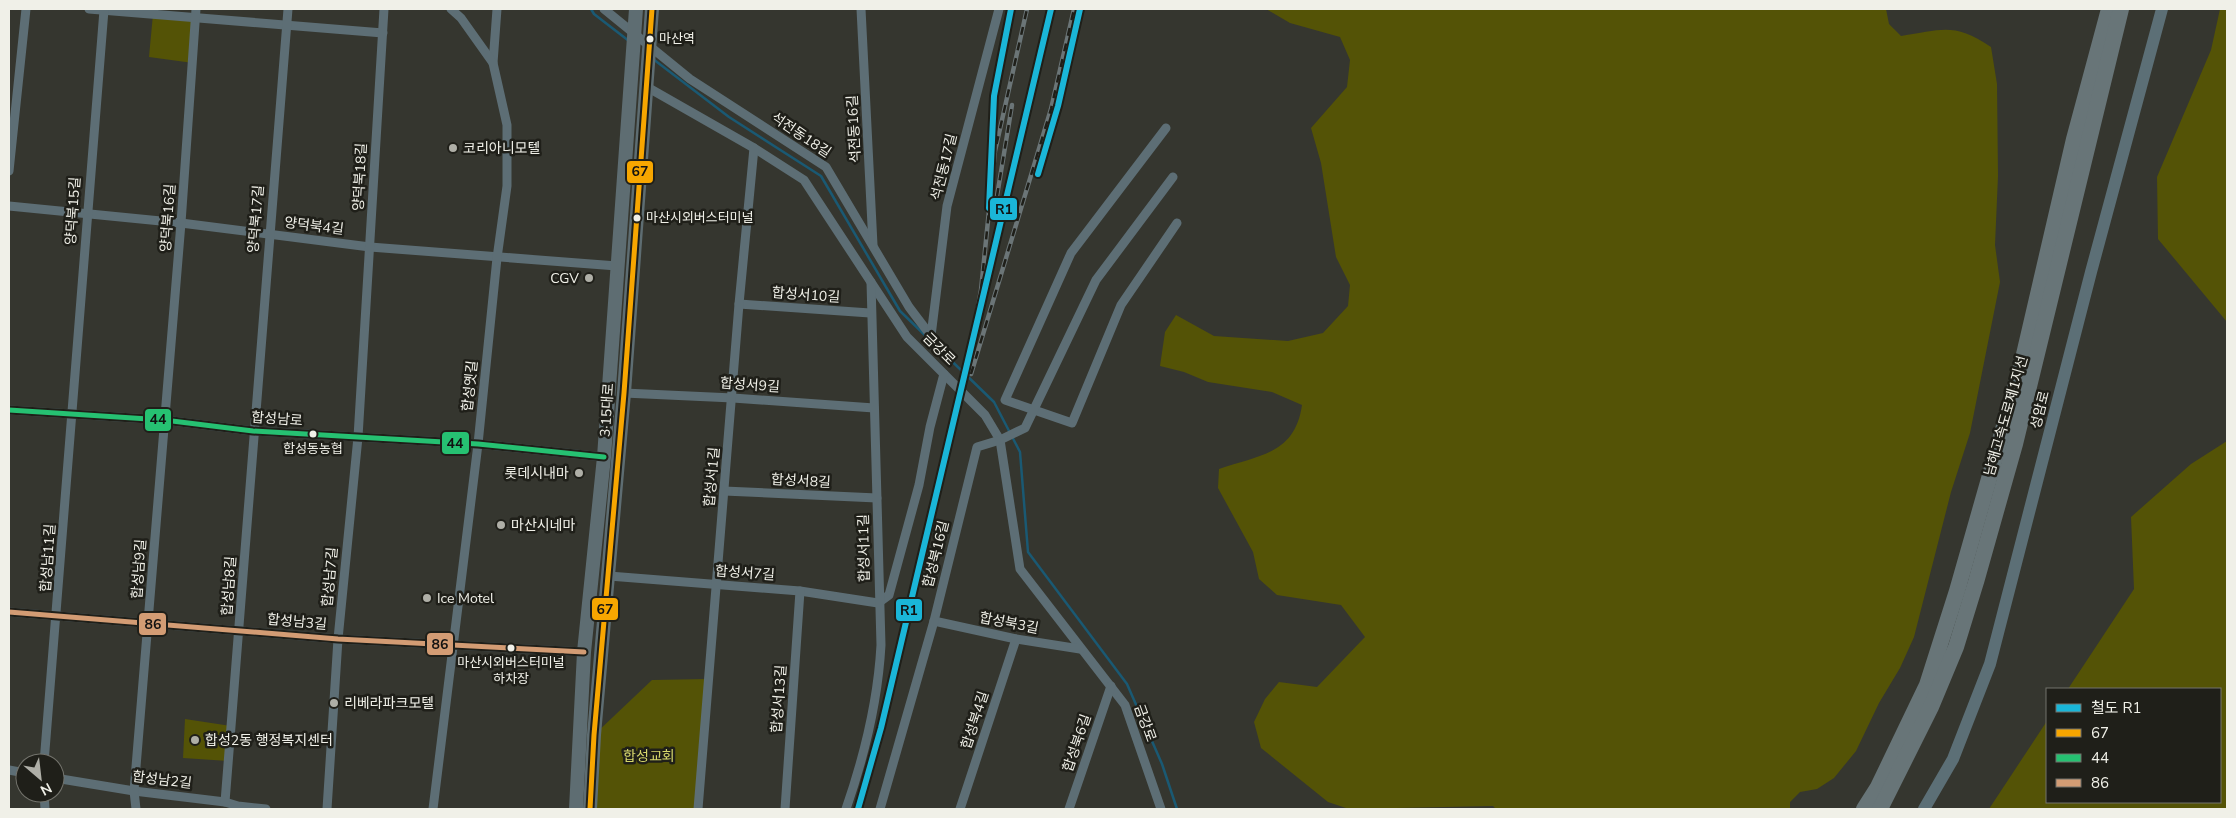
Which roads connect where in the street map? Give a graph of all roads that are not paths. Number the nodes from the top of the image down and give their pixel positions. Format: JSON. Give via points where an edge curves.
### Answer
{"nodes":[{"id":1,"x":26,"y":9,"type":"edge"},
{"id":2,"x":89,"y":9,"type":"edge"},
{"id":3,"x":288,"y":9,"type":"edge"},
{"id":4,"x":384,"y":9,"type":"edge"},
{"id":5,"x":451,"y":9,"type":"edge"},
{"id":6,"x":497,"y":9,"type":"edge"},
{"id":7,"x":604,"y":9,"type":"edge"},
{"id":8,"x":636,"y":9,"type":"edge"},
{"id":9,"x":652,"y":9,"type":"edge"},
{"id":10,"x":861,"y":9,"type":"edge"},
{"id":11,"x":999,"y":9,"type":"edge"},
{"id":12,"x":2109,"y":9,"type":"edge"},
{"id":13,"x":2121,"y":9,"type":"edge"},
{"id":14,"x":2162,"y":9,"type":"edge"},
{"id":15,"x":104,"y":10,"type":"junction"},
{"id":16,"x":196,"y":13,"type":"edge"},
{"id":17,"x":287,"y":26,"type":"junction"},
{"id":18,"x":383,"y":33,"type":"junction"},
{"id":19,"x":634,"y":35,"type":"junction"},
{"id":20,"x":649,"y":47,"type":"junction"},
{"id":21,"x":493,"y":63,"type":"junction"},
{"id":22,"x":647,"y":82,"type":"junction"},
{"id":23,"x":1166,"y":128,"type":"dead end"},
{"id":24,"x":754,"y":148,"type":"junction"},
{"id":25,"x":9,"y":171,"type":"edge"},
{"id":26,"x":1173,"y":177,"type":"dead end"},
{"id":27,"x":9,"y":206,"type":"edge"},
{"id":28,"x":86,"y":213,"type":"junction"},
{"id":29,"x":1177,"y":222,"type":"dead end"},
{"id":30,"x":181,"y":223,"type":"junction"},
{"id":31,"x":268,"y":234,"type":"junction"},
{"id":32,"x":370,"y":246,"type":"junction"},
{"id":33,"x":874,"y":248,"type":"junction"},
{"id":34,"x":497,"y":258,"type":"junction"},
{"id":35,"x":617,"y":266,"type":"junction"},
{"id":36,"x":871,"y":282,"type":"junction"},
{"id":37,"x":739,"y":304,"type":"junction"},
{"id":38,"x":870,"y":313,"type":"junction"},
{"id":39,"x":931,"y":336,"type":"joint"},
{"id":40,"x":944,"y":374,"type":"junction"},
{"id":41,"x":624,"y":393,"type":"junction"},
{"id":42,"x":733,"y":398,"type":"junction"},
{"id":43,"x":874,"y":408,"type":"junction"},
{"id":44,"x":9,"y":410,"type":"edge"},
{"id":45,"x":1034,"y":410,"type":"junction"},
{"id":46,"x":72,"y":415,"type":"junction"},
{"id":47,"x":164,"y":420,"type":"junction"},
{"id":48,"x":253,"y":432,"type":"junction"},
{"id":49,"x":358,"y":437,"type":"junction"},
{"id":50,"x":1002,"y":440,"type":"junction"},
{"id":51,"x":478,"y":444,"type":"junction"},
{"id":52,"x":604,"y":457,"type":"junction"},
{"id":53,"x":724,"y":491,"type":"junction"},
{"id":54,"x":877,"y":498,"type":"junction"},
{"id":55,"x":609,"y":576,"type":"junction"},
{"id":56,"x":716,"y":585,"type":"junction"},
{"id":57,"x":800,"y":591,"type":"junction"},
{"id":58,"x":878,"y":603,"type":"junction"},
{"id":59,"x":9,"y":612,"type":"edge"},
{"id":60,"x":57,"y":616,"type":"junction"},
{"id":61,"x":934,"y":621,"type":"junction"},
{"id":62,"x":148,"y":624,"type":"junction"},
{"id":63,"x":239,"y":630,"type":"junction"},
{"id":64,"x":338,"y":639,"type":"junction"},
{"id":65,"x":1016,"y":639,"type":"junction"},
{"id":66,"x":453,"y":644,"type":"junction"},
{"id":67,"x":1080,"y":648,"type":"junction"},
{"id":68,"x":584,"y":652,"type":"junction"},
{"id":69,"x":1111,"y":686,"type":"junction"},
{"id":70,"x":45,"y":753,"type":"edge"},
{"id":71,"x":65,"y":780,"type":"edge"},
{"id":72,"x":134,"y":791,"type":"junction"},
{"id":73,"x":225,"y":802,"type":"junction"},
{"id":74,"x":1158,"y":807,"type":"edge"},
{"id":75,"x":238,"y":808,"type":"edge"},
{"id":76,"x":136,"y":809,"type":"edge"},
{"id":77,"x":266,"y":809,"type":"edge"},
{"id":78,"x":327,"y":809,"type":"edge"},
{"id":79,"x":432,"y":809,"type":"edge"},
{"id":80,"x":576,"y":809,"type":"edge"},
{"id":81,"x":590,"y":809,"type":"edge"},
{"id":82,"x":698,"y":809,"type":"edge"},
{"id":83,"x":784,"y":809,"type":"edge"},
{"id":84,"x":846,"y":809,"type":"edge"},
{"id":85,"x":880,"y":809,"type":"edge"},
{"id":86,"x":960,"y":809,"type":"edge"},
{"id":87,"x":1069,"y":809,"type":"edge"},
{"id":88,"x":1864,"y":809,"type":"edge"},
{"id":89,"x":1880,"y":809,"type":"edge"},
{"id":90,"x":1924,"y":809,"type":"edge"}],
"edges":[{"from":1,"to":25,"type":"street"},
{"from":2,"to":15,"type":"street"},
{"from":3,"to":17,"type":"street","name":"양덕북17길"},
{"from":4,"to":18,"type":"street","name":"양덕북18길"},
{"from":5,"to":21,"type":"street","name":"합성옛길"},
{"from":6,"to":21,"type":"street"},
{"from":7,"to":19,"type":"street","name":"석전동18길"},
{"from":8,"to":19,"type":"main road"},
{"from":9,"to":20,"type":"main road"},
{"from":10,"to":33,"type":"street","name":"석전동16길"},
{"from":11,"to":39,"type":"street","name":"석전동17길","via":[[947,206]]},
{"from":12,"to":88,"type":"highway","name":"남해고속도로제1지선","via":[[2065,176],[2022,363],[1957,591],[1927,685],[1878,787]]},
{"from":13,"to":89,"type":"highway","name":"남해고속도로제1지선","via":[[2015,444],[1976,582],[1956,647],[1931,707]]},
{"from":14,"to":90,"type":"main road","name":"성암로","via":[[1990,664],[1953,759]]},
{"from":15,"to":16,"type":"street"},
{"from":15,"to":28,"type":"street","name":"양덕북15길"},
{"from":16,"to":17,"type":"street"},
{"from":16,"to":30,"type":"street","name":"양덕북16길"},
{"from":17,"to":18,"type":"street"},
{"from":17,"to":31,"type":"street","name":"양덕북17길"},
{"from":18,"to":32,"type":"street","name":"양덕북18길"},
{"from":19,"to":20,"type":"street","name":"석전동18길"},
{"from":19,"to":35,"type":"main road","name":"3·15대로"},
{"from":20,"to":22,"type":"main road","name":"3·15대로"},
{"from":20,"to":33,"type":"street","name":"석전동18길","via":[[690,79],[826,167]]},
{"from":21,"to":34,"type":"street","name":"합성옛길","via":[[507,125],[507,186]]},
{"from":22,"to":24,"type":"street","name":"금강로"},
{"from":22,"to":41,"type":"main road","name":"3·15대로"},
{"from":23,"to":45,"type":"street","via":[[1070,253],[1005,400]]},
{"from":24,"to":36,"type":"street","name":"금강로","via":[[804,180]]},
{"from":24,"to":37,"type":"street","name":"합성서1길"},
{"from":26,"to":45,"type":"street","via":[[1096,280]]},
{"from":27,"to":28,"type":"street","name":"양덕북4길"},
{"from":28,"to":30,"type":"street","name":"양덕북4길"},
{"from":28,"to":46,"type":"street","name":"양덕북15길"},
{"from":29,"to":45,"type":"street","via":[[1121,305],[1072,423]]},
{"from":30,"to":31,"type":"street","name":"양덕북4길"},
{"from":30,"to":47,"type":"street","name":"양덕북16길"},
{"from":31,"to":32,"type":"street","name":"양덕북4길"},
{"from":31,"to":48,"type":"street","name":"양덕북17길"},
{"from":32,"to":34,"type":"street","name":"양덕북4길"},
{"from":32,"to":49,"type":"street","name":"양덕북18길"},
{"from":33,"to":39,"type":"street","name":"석전동18길","via":[[909,307]]},
{"from":34,"to":35,"type":"street","name":"양덕북4길"},
{"from":34,"to":51,"type":"street","name":"합성옛길"},
{"from":35,"to":52,"type":"main road","name":"3·15대로"},
{"from":36,"to":38,"type":"street","name":"합성서11길"},
{"from":36,"to":40,"type":"street","name":"금강로","via":[[907,337]]},
{"from":37,"to":38,"type":"street","name":"합성서10길"},
{"from":37,"to":42,"type":"street","name":"합성서1길"},
{"from":38,"to":43,"type":"street","name":"합성서11길"},
{"from":40,"to":50,"type":"street","name":"금강로","via":[[985,415]]},
{"from":40,"to":58,"type":"street","via":[[919,485],[889,595]]},
{"from":41,"to":42,"type":"street","name":"합성서9길"},
{"from":41,"to":55,"type":"main road","name":"3·15대로"},
{"from":42,"to":43,"type":"street","name":"합성서9길"},
{"from":42,"to":53,"type":"street","name":"합성서1길"},
{"from":43,"to":54,"type":"street","name":"합성서11길"},
{"from":44,"to":46,"type":"street","name":"합성남로"},
{"from":45,"to":50,"type":"street","via":[[1025,428]]},
{"from":46,"to":47,"type":"street","name":"합성남로"},
{"from":46,"to":60,"type":"street","name":"합성남11길"},
{"from":47,"to":48,"type":"street","name":"합성남로"},
{"from":47,"to":62,"type":"street","name":"합성남9길"},
{"from":48,"to":49,"type":"street","name":"합성남로"},
{"from":48,"to":63,"type":"street","name":"합성남8길"},
{"from":49,"to":51,"type":"street","name":"합성남로"},
{"from":49,"to":64,"type":"street","name":"합성남7길"},
{"from":50,"to":61,"type":"street","name":"합성북16길","via":[[977,447]]},
{"from":50,"to":67,"type":"street","name":"금강로","via":[[1020,569]]},
{"from":51,"to":52,"type":"street","name":"합성남로"},
{"from":51,"to":66,"type":"street","name":"합성옛길"},
{"from":52,"to":68,"type":"main road","name":"3·15대로"},
{"from":53,"to":54,"type":"street","name":"합성서8길"},
{"from":53,"to":56,"type":"street","name":"합성서1길"},
{"from":54,"to":58,"type":"street","name":"합성서11길"},
{"from":55,"to":56,"type":"street","name":"합성서7길"},
{"from":55,"to":81,"type":"main road","name":"3·15대로"},
{"from":56,"to":57,"type":"street","name":"합성서7길"},
{"from":56,"to":82,"type":"street","name":"합성서1길"},
{"from":57,"to":58,"type":"street","name":"합성서7길"},
{"from":57,"to":83,"type":"street","name":"합성서13길"},
{"from":58,"to":84,"type":"street","name":"합성서11길","via":[[882,625],[880,666],[859,771]]},
{"from":59,"to":60,"type":"street","name":"합성남3길"},
{"from":60,"to":62,"type":"street","name":"합성남3길"},
{"from":60,"to":70,"type":"street","name":"합성남11길"},
{"from":61,"to":65,"type":"street","name":"합성북3길"},
{"from":61,"to":85,"type":"street","name":"합성북16길"},
{"from":62,"to":63,"type":"street","name":"합성남3길"},
{"from":62,"to":72,"type":"street","name":"합성남9길"},
{"from":63,"to":64,"type":"street","name":"합성남3길"},
{"from":63,"to":73,"type":"street","name":"합성남8길"},
{"from":64,"to":66,"type":"street","name":"합성남3길"},
{"from":64,"to":78,"type":"street","name":"합성남7길"},
{"from":65,"to":67,"type":"street","name":"합성북3길"},
{"from":65,"to":86,"type":"street","name":"합성북4길"},
{"from":66,"to":68,"type":"street","name":"합성남3길"},
{"from":66,"to":79,"type":"street","name":"합성옛길"},
{"from":67,"to":69,"type":"street","name":"금강로"},
{"from":68,"to":80,"type":"main road","name":"3·15대로"},
{"from":69,"to":74,"type":"street","name":"금강로","via":[[1124,705]]},
{"from":69,"to":87,"type":"street","name":"합성북6길"},
{"from":71,"to":72,"type":"street","name":"합성남2길"},
{"from":72,"to":73,"type":"street","name":"합성남2길"},
{"from":72,"to":76,"type":"street","name":"합성남9길"},
{"from":73,"to":75,"type":"street","name":"합성남2길"},
{"from":75,"to":77,"type":"street","name":"합성남2길"}]}
